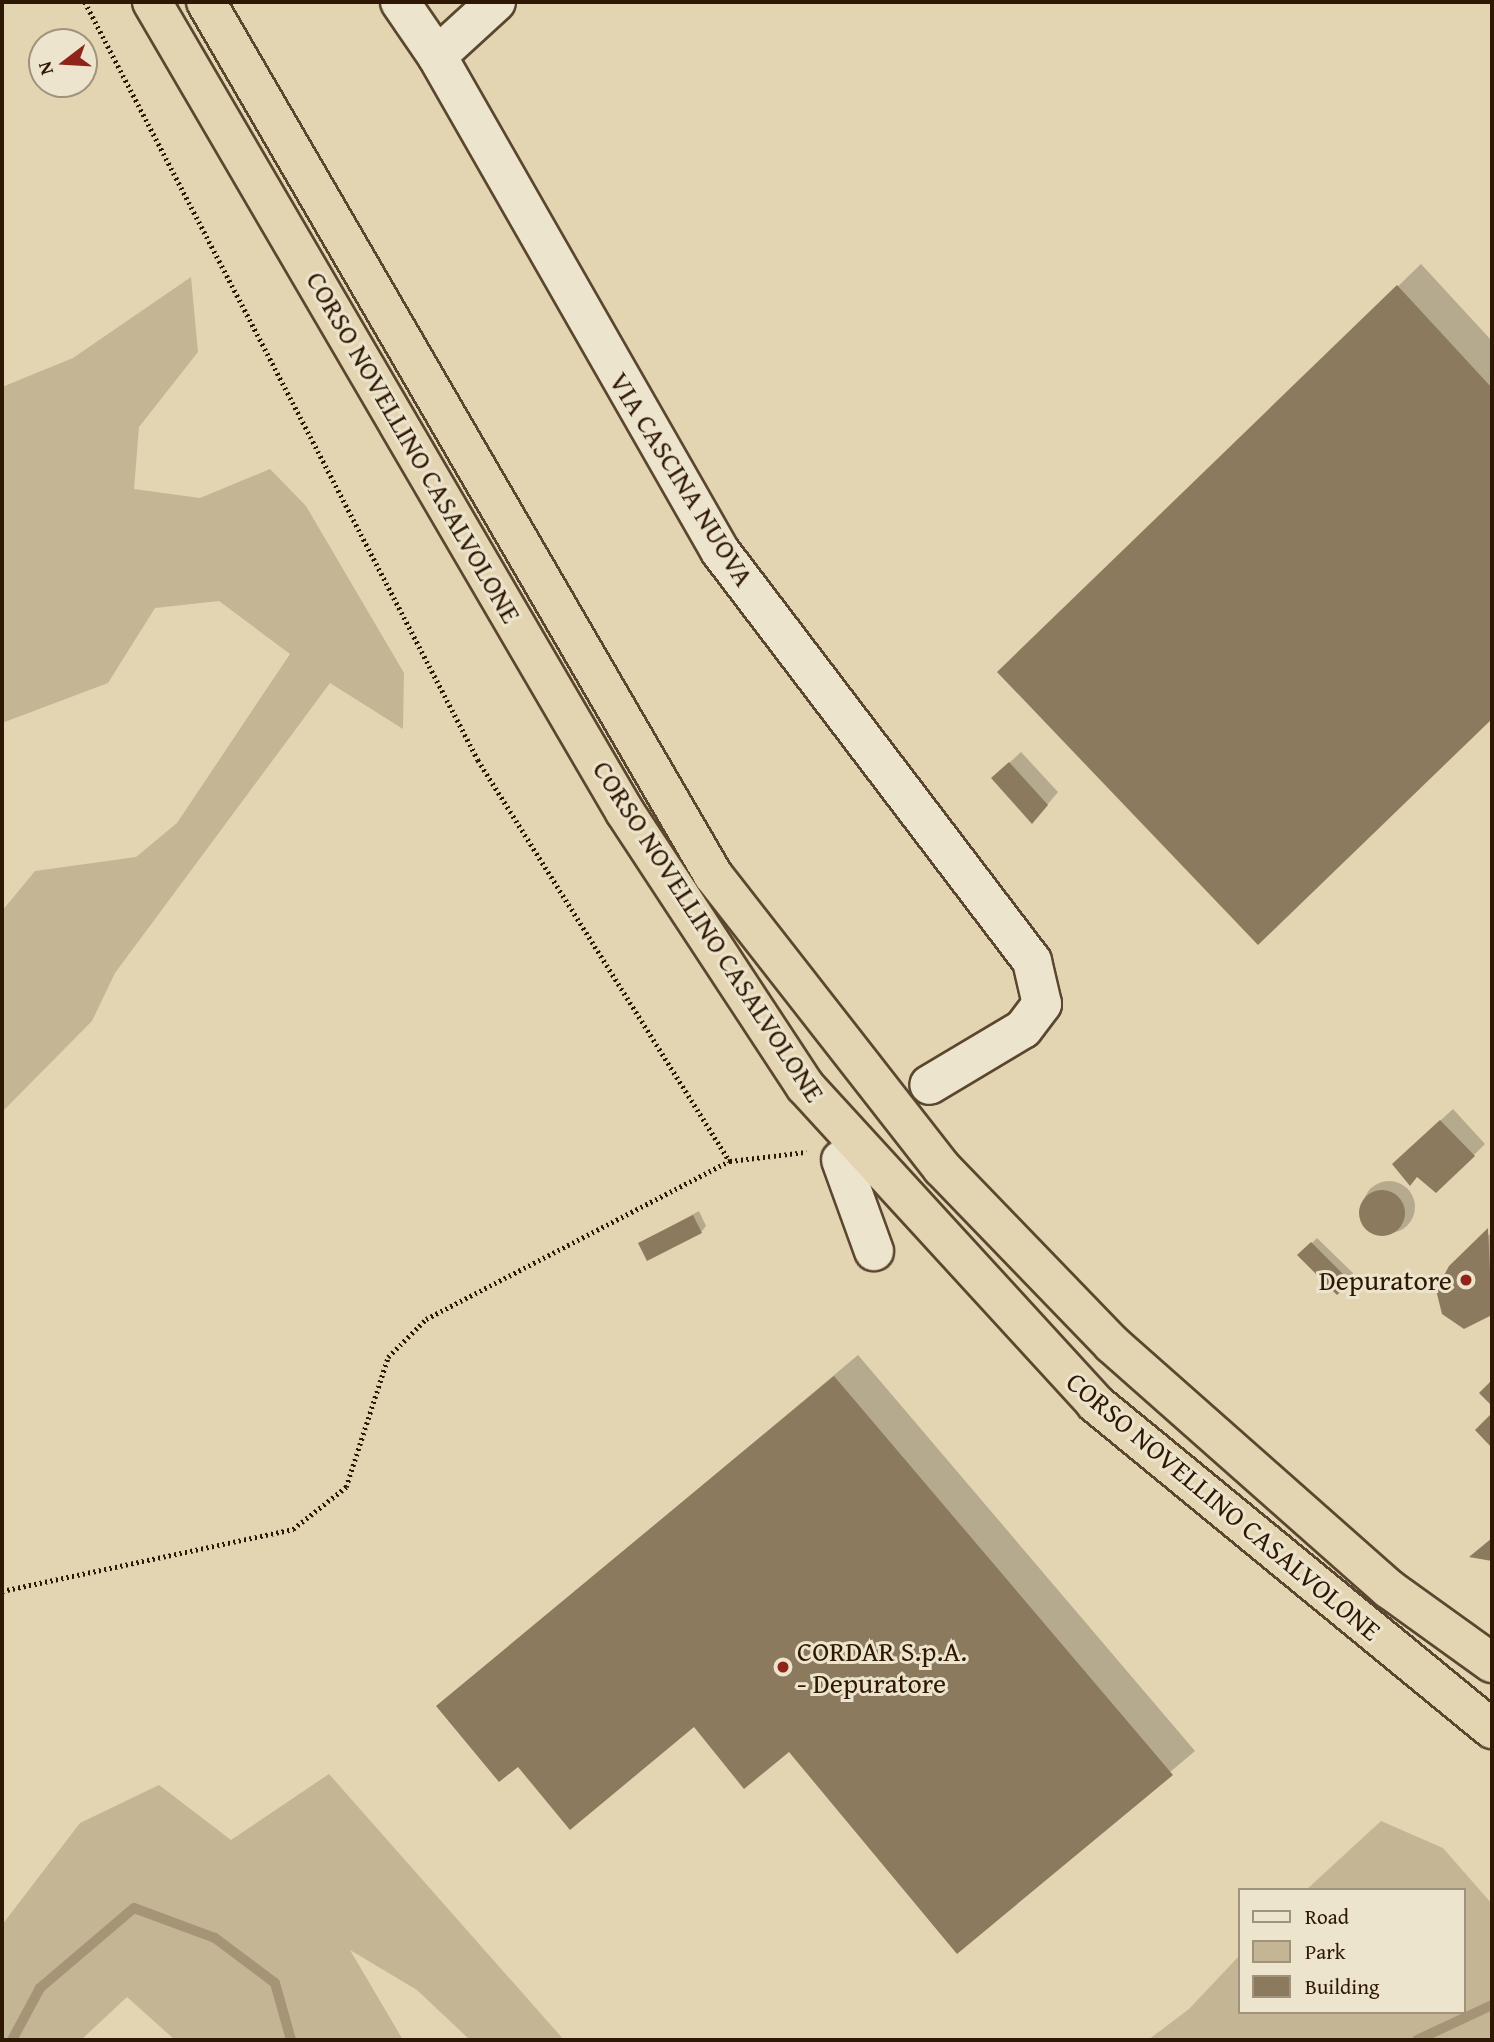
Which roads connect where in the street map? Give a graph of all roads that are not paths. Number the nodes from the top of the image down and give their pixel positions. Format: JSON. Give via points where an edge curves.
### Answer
{"nodes":[{"id":1,"x":152,"y":2,"type":"edge"},
{"id":2,"x":206,"y":2,"type":"edge"},
{"id":3,"x":400,"y":2,"type":"edge"},
{"id":4,"x":496,"y":2,"type":"edge"},
{"id":5,"x":438,"y":56,"type":"junction"},
{"id":6,"x":929,"y":1085,"type":"tunnel mouth"},
{"id":7,"x":841,"y":1160,"type":"road end"},
{"id":8,"x":874,"y":1251,"type":"dead end"},
{"id":9,"x":1492,"y":1663,"type":"edge"},
{"id":10,"x":1492,"y":1728,"type":"edge"}],
"edges":[{"from":1,"to":10,"type":"highway","name":"CORSO NOVELLINO CASALVOLONE","via":[[625,812],[805,1086],[1095,1403]]},
{"from":2,"to":9,"type":"highway","name":"CORSO NOVELLINO CASALVOLONE","via":[[713,875],[942,1168],[1112,1344],[1389,1589]]},
{"from":3,"to":5,"type":"street","name":"VIA CASCINA NUOVA"},
{"from":4,"to":5,"type":"street"},
{"from":5,"to":6,"type":"street","name":"VIA CASCINA NUOVA","via":[[720,551],[1032,961],[1042,1004],[1023,1029]]},
{"from":7,"to":8,"type":"street"}]}
